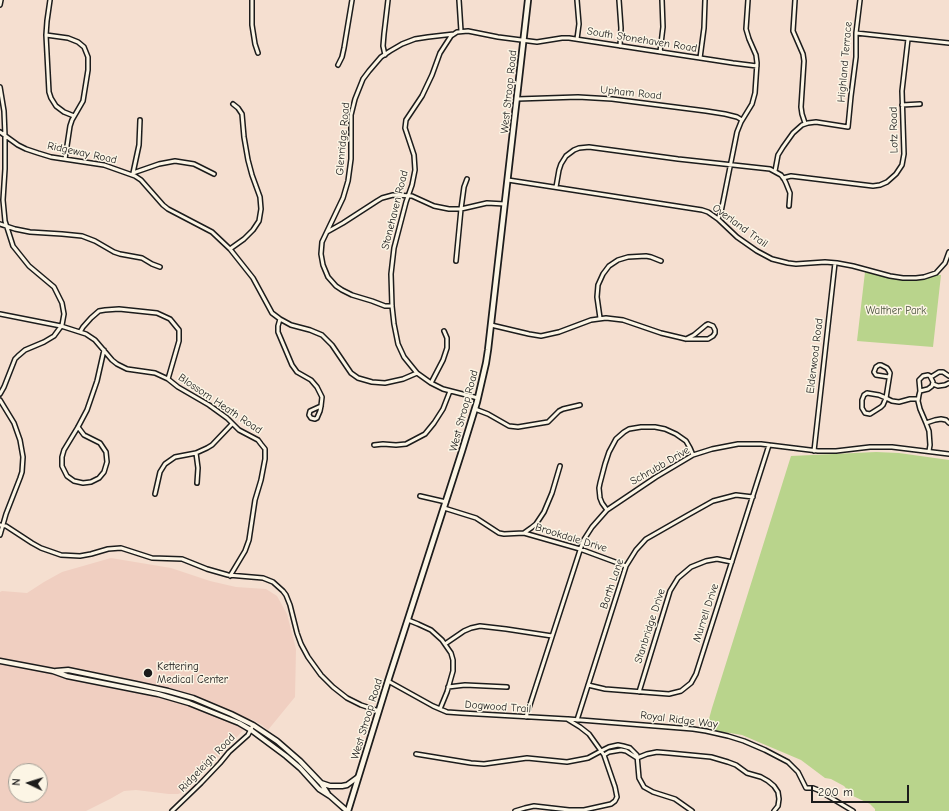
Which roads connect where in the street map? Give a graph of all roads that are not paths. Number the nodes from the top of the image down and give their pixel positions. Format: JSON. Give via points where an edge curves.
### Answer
{"nodes":[{"id":1,"x":1,"y":0,"type":"edge"},
{"id":2,"x":50,"y":0,"type":"edge"},
{"id":3,"x":252,"y":0,"type":"edge"},
{"id":4,"x":352,"y":0,"type":"edge"},
{"id":5,"x":388,"y":0,"type":"edge"},
{"id":6,"x":459,"y":0,"type":"edge"},
{"id":7,"x":528,"y":0,"type":"edge"},
{"id":8,"x":577,"y":0,"type":"edge"},
{"id":9,"x":619,"y":0,"type":"edge"},
{"id":10,"x":662,"y":0,"type":"edge"},
{"id":11,"x":705,"y":0,"type":"edge"},
{"id":12,"x":748,"y":0,"type":"edge"},
{"id":13,"x":796,"y":0,"type":"edge"},
{"id":14,"x":860,"y":0,"type":"edge"},
{"id":15,"x":0,"y":5,"type":"edge"},
{"id":16,"x":461,"y":31,"type":"junction"},
{"id":17,"x":856,"y":33,"type":"junction"},
{"id":18,"x":454,"y":34,"type":"junction"},
{"id":19,"x":46,"y":36,"type":"junction"},
{"id":20,"x":577,"y":39,"type":"junction"},
{"id":21,"x":908,"y":39,"type":"junction"},
{"id":22,"x":523,"y":41,"type":"junction"},
{"id":23,"x":949,"y":43,"type":"edge"},
{"id":24,"x":620,"y":46,"type":"junction"},
{"id":25,"x":660,"y":52,"type":"junction"},
{"id":26,"x":258,"y":53,"type":"dead end"},
{"id":27,"x":384,"y":55,"type":"junction"},
{"id":28,"x":700,"y":58,"type":"junction"},
{"id":29,"x":338,"y":65,"type":"dead end"},
{"id":30,"x":757,"y":66,"type":"junction"},
{"id":31,"x":0,"y":87,"type":"edge"},
{"id":32,"x":517,"y":100,"type":"junction"},
{"id":33,"x":233,"y":104,"type":"dead end"},
{"id":34,"x":920,"y":104,"type":"dead end"},
{"id":35,"x":902,"y":105,"type":"junction"},
{"id":36,"x":74,"y":116,"type":"junction"},
{"id":37,"x":140,"y":120,"type":"dead end"},
{"id":38,"x":742,"y":120,"type":"junction"},
{"id":39,"x":805,"y":124,"type":"junction"},
{"id":40,"x":848,"y":126,"type":"junction"},
{"id":41,"x":852,"y":130,"type":"dead end"},
{"id":42,"x":0,"y":132,"type":"edge"},
{"id":43,"x":5,"y":136,"type":"junction"},
{"id":44,"x":66,"y":159,"type":"junction"},
{"id":45,"x":730,"y":165,"type":"junction"},
{"id":46,"x":774,"y":171,"type":"junction"},
{"id":47,"x":133,"y":174,"type":"junction"},
{"id":48,"x":214,"y":174,"type":"dead end"},
{"id":49,"x":783,"y":178,"type":"junction"},
{"id":50,"x":468,"y":180,"type":"dead end"},
{"id":51,"x":508,"y":180,"type":"junction"},
{"id":52,"x":556,"y":188,"type":"junction"},
{"id":53,"x":408,"y":196,"type":"junction"},
{"id":54,"x":505,"y":204,"type":"junction"},
{"id":55,"x":788,"y":206,"type":"dead end"},
{"id":56,"x":461,"y":209,"type":"junction"},
{"id":57,"x":718,"y":218,"type":"junction"},
{"id":58,"x":0,"y":224,"type":"edge"},
{"id":59,"x":6,"y":227,"type":"junction"},
{"id":60,"x":327,"y":232,"type":"junction"},
{"id":61,"x":230,"y":249,"type":"junction"},
{"id":62,"x":949,"y":252,"type":"edge"},
{"id":63,"x":456,"y":260,"type":"dead end"},
{"id":64,"x":661,"y":261,"type":"dead end"},
{"id":65,"x":835,"y":263,"type":"junction"},
{"id":66,"x":160,"y":267,"type":"dead end"},
{"id":67,"x":392,"y":306,"type":"junction"},
{"id":68,"x":0,"y":314,"type":"edge"},
{"id":69,"x":600,"y":318,"type":"junction"},
{"id":70,"x":280,"y":319,"type":"junction"},
{"id":71,"x":491,"y":325,"type":"junction"},
{"id":72,"x":61,"y":326,"type":"junction"},
{"id":73,"x":444,"y":331,"type":"dead end"},
{"id":74,"x":80,"y":332,"type":"junction"},
{"id":75,"x":686,"y":339,"type":"junction"},
{"id":76,"x":104,"y":350,"type":"junction"},
{"id":77,"x":949,"y":370,"type":"edge"},
{"id":78,"x":417,"y":373,"type":"junction"},
{"id":79,"x":948,"y":375,"type":"edge"},
{"id":80,"x":889,"y":377,"type":"junction"},
{"id":81,"x":931,"y":378,"type":"junction"},
{"id":82,"x":168,"y":379,"type":"junction"},
{"id":83,"x":431,"y":383,"type":"junction"},
{"id":84,"x":949,"y":383,"type":"edge"},
{"id":85,"x":933,"y":384,"type":"junction"},
{"id":86,"x":450,"y":391,"type":"junction"},
{"id":87,"x":920,"y":391,"type":"junction"},
{"id":88,"x":0,"y":394,"type":"edge"},
{"id":89,"x":478,"y":398,"type":"junction"},
{"id":90,"x":886,"y":398,"type":"junction"},
{"id":91,"x":918,"y":399,"type":"junction"},
{"id":92,"x":0,"y":400,"type":"edge"},
{"id":93,"x":580,"y":405,"type":"dead end"},
{"id":94,"x":321,"y":406,"type":"junction"},
{"id":95,"x":475,"y":409,"type":"junction"},
{"id":96,"x":948,"y":420,"type":"edge"},
{"id":97,"x":926,"y":423,"type":"junction"},
{"id":98,"x":232,"y":424,"type":"junction"},
{"id":99,"x":78,"y":427,"type":"junction"},
{"id":100,"x":374,"y":445,"type":"dead end"},
{"id":101,"x":769,"y":445,"type":"junction"},
{"id":102,"x":814,"y":451,"type":"junction"},
{"id":103,"x":929,"y":451,"type":"junction"},
{"id":104,"x":196,"y":453,"type":"junction"},
{"id":105,"x":949,"y":454,"type":"edge"},
{"id":106,"x":693,"y":455,"type":"junction"},
{"id":107,"x":560,"y":466,"type":"dead end"},
{"id":108,"x":197,"y":483,"type":"dead end"},
{"id":109,"x":154,"y":494,"type":"dead end"},
{"id":110,"x":420,"y":496,"type":"dead end"},
{"id":111,"x":753,"y":497,"type":"junction"},
{"id":112,"x":446,"y":502,"type":"junction"},
{"id":113,"x":444,"y":508,"type":"junction"},
{"id":114,"x":607,"y":510,"type":"junction"},
{"id":115,"x":1,"y":525,"type":"edge"},
{"id":116,"x":524,"y":533,"type":"junction"},
{"id":117,"x":0,"y":534,"type":"edge"},
{"id":118,"x":580,"y":549,"type":"junction"},
{"id":119,"x":732,"y":562,"type":"junction"},
{"id":120,"x":626,"y":566,"type":"junction"},
{"id":121,"x":230,"y":576,"type":"junction"},
{"id":122,"x":408,"y":620,"type":"junction"},
{"id":123,"x":552,"y":636,"type":"junction"},
{"id":124,"x":445,"y":644,"type":"junction"},
{"id":125,"x":0,"y":660,"type":"edge"},
{"id":126,"x":53,"y":671,"type":"junction"},
{"id":127,"x":388,"y":681,"type":"junction"},
{"id":128,"x":588,"y":685,"type":"junction"},
{"id":129,"x":448,"y":687,"type":"junction"},
{"id":130,"x":507,"y":687,"type":"dead end"},
{"id":131,"x":639,"y":692,"type":"junction"},
{"id":132,"x":440,"y":709,"type":"junction"},
{"id":133,"x":379,"y":711,"type":"junction"},
{"id":134,"x":526,"y":717,"type":"junction"},
{"id":135,"x":567,"y":720,"type":"junction"},
{"id":136,"x":577,"y":720,"type":"junction"},
{"id":137,"x":253,"y":725,"type":"junction"},
{"id":138,"x":251,"y":730,"type":"junction"},
{"id":139,"x":619,"y":745,"type":"junction"},
{"id":140,"x":606,"y":749,"type":"junction"},
{"id":141,"x":618,"y":750,"type":"junction"},
{"id":142,"x":601,"y":751,"type":"junction"},
{"id":143,"x":631,"y":751,"type":"junction"},
{"id":144,"x":607,"y":752,"type":"junction"},
{"id":145,"x":416,"y":754,"type":"dead end"},
{"id":146,"x":604,"y":755,"type":"junction"},
{"id":147,"x":637,"y":758,"type":"junction"},
{"id":148,"x":358,"y":777,"type":"junction"},
{"id":149,"x":321,"y":783,"type":"junction"},
{"id":150,"x":330,"y":796,"type":"junction"},
{"id":151,"x":170,"y":811,"type":"edge"},
{"id":152,"x":347,"y":811,"type":"edge"},
{"id":153,"x":515,"y":811,"type":"edge"},
{"id":154,"x":692,"y":811,"type":"edge"},
{"id":155,"x":774,"y":811,"type":"edge"},
{"id":156,"x":853,"y":811,"type":"edge"}],
"edges":[{"from":1,"to":15,"type":"street"},
{"from":2,"to":19,"type":"street"},
{"from":3,"to":26,"type":"street","via":[[252,25]]},
{"from":4,"to":29,"type":"street","via":[[344,48]]},
{"from":5,"to":27,"type":"street"},
{"from":6,"to":16,"type":"street"},
{"from":7,"to":22,"type":"main road","name":"West Stroop Road"},
{"from":8,"to":20,"type":"street"},
{"from":9,"to":24,"type":"street","via":[[622,28]]},
{"from":10,"to":25,"type":"street","via":[[663,27]]},
{"from":11,"to":28,"type":"street"},
{"from":12,"to":30,"type":"street","via":[[746,29],[756,55]]},
{"from":13,"to":39,"type":"street","via":[[793,31],[804,61],[801,107]]},
{"from":14,"to":17,"type":"street","name":"Highland Terrace"},
{"from":16,"to":18,"type":"street","name":"Stonehaven Road"},
{"from":16,"to":22,"type":"street","name":"Stonehaven Road"},
{"from":17,"to":21,"type":"street"},
{"from":17,"to":40,"type":"street","name":"Highland Terrace","via":[[857,48]]},
{"from":18,"to":27,"type":"street","name":"Glenridge Road","via":[[415,39]]},
{"from":18,"to":53,"type":"street","name":"Stonehaven Road","via":[[440,53],[422,96],[406,120],[405,128],[415,162]]},
{"from":19,"to":36,"type":"street","via":[[50,96],[59,109]]},
{"from":19,"to":36,"type":"street","via":[[68,38],[78,42],[88,55],[83,101]]},
{"from":20,"to":22,"type":"street","name":"South Stonehaven Road"},
{"from":20,"to":24,"type":"street","name":"South Stonehaven Road"},
{"from":21,"to":23,"type":"street"},
{"from":21,"to":35,"type":"street","name":"Lotz Road"},
{"from":22,"to":32,"type":"main road","name":"West Stroop Road"},
{"from":24,"to":25,"type":"street","name":"South Stonehaven Road"},
{"from":25,"to":28,"type":"street","name":"South Stonehaven Road"},
{"from":27,"to":60,"type":"street","name":"Glenridge Road","via":[[363,79],[355,99],[348,181]]},
{"from":28,"to":30,"type":"street","name":"South Stonehaven Road"},
{"from":30,"to":38,"type":"street","via":[[754,99]]},
{"from":31,"to":43,"type":"street"},
{"from":32,"to":38,"type":"street","name":"Upham Road","via":[[578,97],[612,99],[725,114]]},
{"from":32,"to":51,"type":"main road","name":"West Stroop Road"},
{"from":33,"to":61,"type":"street","via":[[242,114],[248,160],[260,197],[261,209],[254,230]]},
{"from":34,"to":35,"type":"street"},
{"from":35,"to":49,"type":"street","name":"Lotz Road","via":[[903,162],[896,174],[887,182],[866,186],[791,176]]},
{"from":36,"to":44,"type":"street","via":[[70,126]]},
{"from":37,"to":47,"type":"street","via":[[139,145]]},
{"from":38,"to":45,"type":"street"},
{"from":39,"to":40,"type":"street","via":[[822,122]]},
{"from":39,"to":46,"type":"street","via":[[796,130],[783,147]]},
{"from":40,"to":41,"type":"street"},
{"from":42,"to":43,"type":"street","name":"Ridgeway Road"},
{"from":43,"to":44,"type":"street","name":"Ridgeway Road","via":[[26,149]]},
{"from":43,"to":59,"type":"street","via":[[6,169],[3,200]]},
{"from":44,"to":47,"type":"street","name":"Ridgeway Road"},
{"from":45,"to":46,"type":"street"},
{"from":45,"to":52,"type":"street","via":[[583,147],[574,150],[564,159]]},
{"from":45,"to":57,"type":"street","via":[[722,212]]},
{"from":46,"to":49,"type":"street"},
{"from":47,"to":48,"type":"street","via":[[175,161],[194,164]]},
{"from":47,"to":61,"type":"street","name":"Ridgeway Road","via":[[168,209],[212,232]]},
{"from":49,"to":55,"type":"street","via":[[789,190]]},
{"from":50,"to":56,"type":"street","via":[[464,187]]},
{"from":51,"to":52,"type":"street","name":"Overland Trail"},
{"from":51,"to":54,"type":"main road","name":"West Stroop Road"},
{"from":52,"to":57,"type":"street","name":"Overland Trail","via":[[698,209]]},
{"from":53,"to":56,"type":"street","via":[[441,208]]},
{"from":53,"to":60,"type":"street","via":[[393,195],[382,198]]},
{"from":53,"to":67,"type":"street","name":"Stonehaven Road","via":[[393,255]]},
{"from":54,"to":56,"type":"street","via":[[487,203]]},
{"from":54,"to":71,"type":"main road","name":"West Stroop Road"},
{"from":56,"to":63,"type":"street"},
{"from":57,"to":65,"type":"street","name":"Overland Trail","via":[[750,247],[778,261],[796,264]]},
{"from":58,"to":59,"type":"street"},
{"from":59,"to":66,"type":"street","via":[[30,232],[82,236],[114,252],[142,258]]},
{"from":59,"to":72,"type":"street","via":[[13,246],[24,261],[49,283],[61,299],[64,314]]},
{"from":60,"to":67,"type":"street","name":"Glenridge Road","via":[[322,242],[321,259],[332,282],[347,293]]},
{"from":61,"to":70,"type":"street","name":"Ridgeway Road","via":[[253,278],[270,309]]},
{"from":62,"to":65,"type":"street","name":"Overland Trail","via":[[945,263],[936,273],[916,278],[890,276]]},
{"from":64,"to":69,"type":"street","via":[[651,257],[628,256],[609,266],[598,285]]},
{"from":65,"to":102,"type":"street","name":"Elderwood Road"},
{"from":67,"to":78,"type":"street","name":"Stonehaven Road","via":[[398,344]]},
{"from":68,"to":72,"type":"street","name":"Blossom Heath Road"},
{"from":69,"to":71,"type":"street","via":[[541,336]]},
{"from":69,"to":75,"type":"street","via":[[622,320]]},
{"from":70,"to":78,"type":"street","name":"Ridgeway Road","via":[[322,335],[351,373],[358,378],[385,383]]},
{"from":70,"to":94,"type":"street","via":[[278,332],[292,365],[297,372],[318,386],[322,397]]},
{"from":71,"to":89,"type":"main road","name":"West Stroop Road"},
{"from":72,"to":74,"type":"street","name":"Blossom Heath Road"},
{"from":72,"to":88,"type":"street","via":[[50,339],[25,350],[18,356]]},
{"from":73,"to":83,"type":"street","via":[[447,348]]},
{"from":74,"to":76,"type":"street","name":"Blossom Heath Road","via":[[95,340]]},
{"from":74,"to":82,"type":"street","via":[[91,318],[105,310],[156,313],[170,318],[179,330],[179,342]]},
{"from":75,"to":75,"type":"street","via":[[711,338],[715,335],[715,330],[708,324]]},
{"from":76,"to":82,"type":"street","name":"Blossom Heath Road","via":[[122,367],[156,373]]},
{"from":76,"to":99,"type":"street","via":[[97,381]]},
{"from":77,"to":79,"type":"street"},
{"from":78,"to":83,"type":"street"},
{"from":79,"to":81,"type":"street","via":[[939,372]]},
{"from":80,"to":80,"type":"street","via":[[888,368],[881,365],[876,367],[876,375]]},
{"from":80,"to":90,"type":"street"},
{"from":81,"to":85,"type":"street"},
{"from":81,"to":87,"type":"street","via":[[925,375],[920,378]]},
{"from":82,"to":98,"type":"street","name":"Blossom Heath Road","via":[[209,405]]},
{"from":83,"to":86,"type":"street"},
{"from":84,"to":85,"type":"street","via":[[938,386]]},
{"from":85,"to":87,"type":"street","via":[[931,388]]},
{"from":86,"to":89,"type":"street"},
{"from":86,"to":100,"type":"street","via":[[443,409],[425,434],[406,444]]},
{"from":87,"to":91,"type":"street"},
{"from":89,"to":95,"type":"main road","name":"West Stroop Road"},
{"from":90,"to":90,"type":"street","via":[[883,405],[870,414],[865,413],[862,408],[862,397],[865,394]]},
{"from":90,"to":91,"type":"street","via":[[899,402]]},
{"from":91,"to":97,"type":"street"},
{"from":92,"to":115,"type":"street","via":[[14,423],[23,457],[20,478]]},
{"from":93,"to":95,"type":"street","via":[[559,411],[548,422],[518,427],[509,426]]},
{"from":94,"to":94,"type":"street","via":[[317,418],[311,418],[310,411]]},
{"from":95,"to":112,"type":"main road","name":"West Stroop Road"},
{"from":96,"to":97,"type":"street"},
{"from":97,"to":103,"type":"street","via":[[930,437]]},
{"from":98,"to":104,"type":"street","via":[[212,444]]},
{"from":98,"to":121,"type":"street","name":"Blossom Heath Road","via":[[258,440],[265,452],[249,540]]},
{"from":99,"to":99,"type":"street","via":[[64,450],[62,466],[67,476],[74,481],[91,482],[104,472],[106,452],[100,443],[84,435]]},
{"from":101,"to":102,"type":"street","name":"Schrubb Drive"},
{"from":101,"to":106,"type":"street","name":"Schrubb Drive","via":[[729,445]]},
{"from":101,"to":111,"type":"street","name":"Murrell Drive"},
{"from":102,"to":103,"type":"street","name":"Schrubb Drive","via":[[882,447]]},
{"from":103,"to":105,"type":"street","name":"Schrubb Drive"},
{"from":104,"to":108,"type":"street"},
{"from":104,"to":109,"type":"street","via":[[175,457],[166,464],[160,472]]},
{"from":106,"to":114,"type":"street","name":"Schrubb Drive","via":[[647,482]]},
{"from":106,"to":114,"type":"street","via":[[686,441],[665,429],[641,426],[624,432],[616,439],[600,483],[600,498]]},
{"from":107,"to":116,"type":"street","via":[[544,512],[536,524]]},
{"from":110,"to":112,"type":"street"},
{"from":111,"to":119,"type":"street","name":"Murrell Drive"},
{"from":111,"to":120,"type":"street","name":"Barth Lane","via":[[732,496],[704,505],[646,539]]},
{"from":112,"to":113,"type":"main road","name":"West Stroop Road"},
{"from":113,"to":116,"type":"street","name":"Brookdale Drive","via":[[476,518],[504,534]]},
{"from":113,"to":122,"type":"main road","name":"West Stroop Road"},
{"from":114,"to":118,"type":"street","name":"Schrubb Drive","via":[[586,536]]},
{"from":115,"to":117,"type":"street"},
{"from":115,"to":121,"type":"street","via":[[32,543],[61,555],[80,556],[121,548],[152,558],[190,561]]},
{"from":116,"to":118,"type":"street","name":"Brookdale Drive"},
{"from":118,"to":120,"type":"street","name":"Brookdale Drive"},
{"from":118,"to":123,"type":"street","name":"Schrubb Drive"},
{"from":119,"to":131,"type":"street","name":"Stanbridge Drive","via":[[714,559],[695,564],[675,582]]},
{"from":119,"to":131,"type":"street","name":"Murrell Drive","via":[[691,683],[674,694]]},
{"from":120,"to":128,"type":"street","name":"Barth Lane"},
{"from":121,"to":133,"type":"street","via":[[263,578],[277,584],[286,594],[296,633],[304,652],[321,675],[347,698]]},
{"from":122,"to":124,"type":"street","via":[[431,630]]},
{"from":122,"to":127,"type":"main road","name":"West Stroop Road"},
{"from":123,"to":124,"type":"street","via":[[480,626],[464,631]]},
{"from":123,"to":134,"type":"street","name":"Schrubb Drive"},
{"from":124,"to":129,"type":"street","via":[[453,660],[453,671]]},
{"from":125,"to":126,"type":"street"},
{"from":126,"to":137,"type":"street","via":[[68,670],[168,691],[213,706]]},
{"from":126,"to":138,"type":"street","via":[[171,698],[210,711]]},
{"from":127,"to":132,"type":"street","name":"Dogwood Trail"},
{"from":127,"to":133,"type":"main road","name":"West Stroop Road"},
{"from":128,"to":131,"type":"street","name":"Murrell Drive"},
{"from":128,"to":136,"type":"street","name":"Barth Lane"},
{"from":129,"to":130,"type":"street"},
{"from":129,"to":132,"type":"street"},
{"from":132,"to":134,"type":"street","name":"Dogwood Trail","via":[[456,713]]},
{"from":133,"to":148,"type":"main road","name":"West Stroop Road"},
{"from":134,"to":135,"type":"street","name":"Dogwood Trail"},
{"from":135,"to":136,"type":"street"},
{"from":135,"to":142,"type":"street","name":"Dogwood Trail","via":[[585,730]]},
{"from":136,"to":156,"type":"street","name":"Royal Ridge Way","via":[[693,729],[744,741],[788,762],[798,772],[806,788],[818,790]]},
{"from":137,"to":138,"type":"street","name":"Ridgeleigh Road"},
{"from":137,"to":149,"type":"street","via":[[286,748]]},
{"from":138,"to":150,"type":"street","via":[[286,756],[319,789]]},
{"from":138,"to":151,"type":"street","name":"Ridgeleigh Road","via":[[194,790]]},
{"from":139,"to":140,"type":"street"},
{"from":139,"to":141,"type":"street"},
{"from":139,"to":143,"type":"street"},
{"from":140,"to":142,"type":"street"},
{"from":140,"to":144,"type":"street"},
{"from":141,"to":143,"type":"street"},
{"from":141,"to":144,"type":"street"},
{"from":142,"to":145,"type":"street","via":[[588,758],[568,762],[527,758],[484,764]]},
{"from":142,"to":146,"type":"street","name":"Dogwood Trail"},
{"from":143,"to":147,"type":"street"},
{"from":144,"to":146,"type":"street"},
{"from":146,"to":153,"type":"street","via":[[617,797],[611,804],[584,810],[534,806]]},
{"from":147,"to":154,"type":"street","via":[[639,778],[644,787],[675,800]]},
{"from":147,"to":155,"type":"street","via":[[657,752],[706,756],[736,765],[774,786],[779,799]]},
{"from":148,"to":149,"type":"street","via":[[342,786]]},
{"from":148,"to":152,"type":"main road","name":"West Stroop Road"},
{"from":149,"to":150,"type":"street"},
{"from":150,"to":152,"type":"street"}]}
